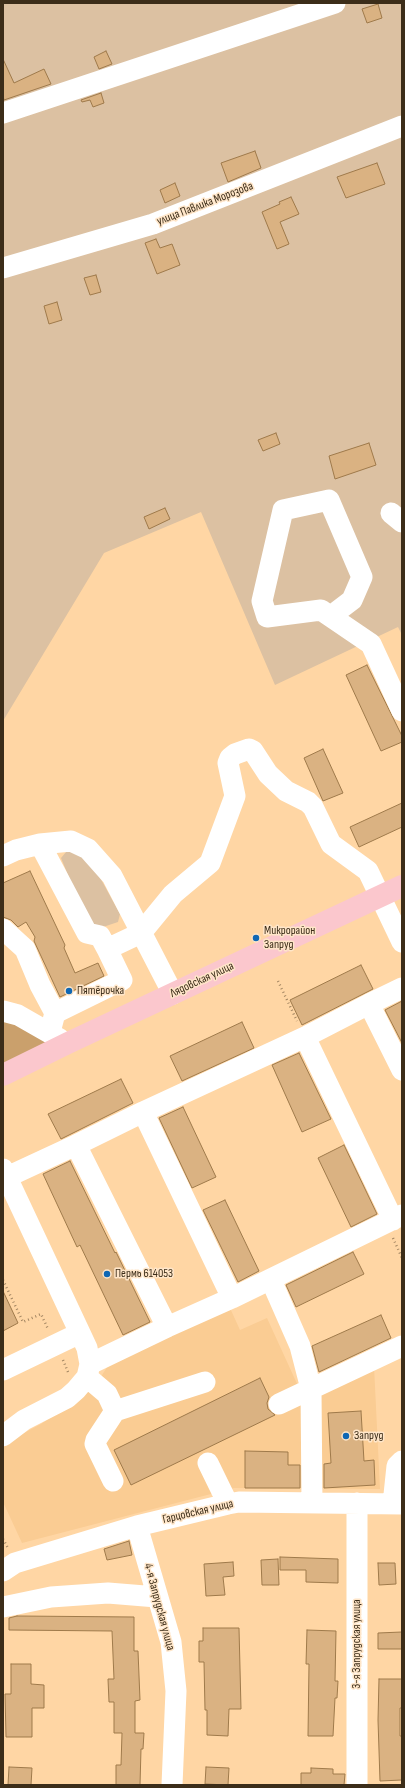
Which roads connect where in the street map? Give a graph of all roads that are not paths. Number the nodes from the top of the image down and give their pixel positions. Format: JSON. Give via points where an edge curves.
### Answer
{"nodes":[{"id":1,"x":335,"y":3,"type":"edge"},
{"id":2,"x":3,"y":113,"type":"edge"},
{"id":3,"x":402,"y":126,"type":"edge"},
{"id":4,"x":3,"y":268,"type":"edge"},
{"id":5,"x":331,"y":616,"type":"junction"},
{"id":6,"x":402,"y":711,"type":"edge"},
{"id":7,"x":40,"y":844,"type":"junction"},
{"id":8,"x":3,"y":856,"type":"edge"},
{"id":9,"x":402,"y":886,"type":"edge"},
{"id":10,"x":381,"y":896,"type":"junction"},
{"id":11,"x":3,"y":929,"type":"edge"},
{"id":12,"x":142,"y":933,"type":"junction"},
{"id":13,"x":402,"y":942,"type":"edge"},
{"id":14,"x":107,"y":949,"type":"junction"},
{"id":15,"x":402,"y":988,"type":"edge"},
{"id":16,"x":173,"y":994,"type":"junction"},
{"id":17,"x":369,"y":1004,"type":"junction"},
{"id":18,"x":3,"y":1011,"type":"edge"},
{"id":19,"x":58,"y":1030,"type":"junction"},
{"id":20,"x":305,"y":1037,"type":"junction"},
{"id":21,"x":402,"y":1070,"type":"edge"},
{"id":22,"x":3,"y":1075,"type":"edge"},
{"id":23,"x":143,"y":1112,"type":"junction"},
{"id":24,"x":76,"y":1145,"type":"junction"},
{"id":25,"x":5,"y":1173,"type":"edge"},
{"id":26,"x":398,"y":1217,"type":"edge"},
{"id":27,"x":270,"y":1280,"type":"junction"},
{"id":28,"x":232,"y":1298,"type":"junction"},
{"id":29,"x":168,"y":1327,"type":"junction"},
{"id":30,"x":80,"y":1333,"type":"junction"},
{"id":31,"x":402,"y":1346,"type":"edge"},
{"id":32,"x":3,"y":1370,"type":"edge"},
{"id":33,"x":89,"y":1370,"type":"junction"},
{"id":34,"x":205,"y":1382,"type":"dead end"},
{"id":35,"x":311,"y":1389,"type":"junction"},
{"id":36,"x":279,"y":1404,"type":"dead end"},
{"id":37,"x":115,"y":1411,"type":"junction"},
{"id":38,"x":3,"y":1436,"type":"edge"},
{"id":39,"x":402,"y":1461,"type":"edge"},
{"id":40,"x":208,"y":1463,"type":"dead end"},
{"id":41,"x":113,"y":1481,"type":"dead end"},
{"id":42,"x":312,"y":1503,"type":"junction"},
{"id":43,"x":357,"y":1503,"type":"junction"},
{"id":44,"x":228,"y":1504,"type":"junction"},
{"id":45,"x":398,"y":1504,"type":"edge"},
{"id":46,"x":136,"y":1526,"type":"junction"},
{"id":47,"x":3,"y":1571,"type":"edge"},
{"id":48,"x":157,"y":1597,"type":"junction"},
{"id":49,"x":3,"y":1607,"type":"edge"},
{"id":50,"x":172,"y":1785,"type":"edge"},
{"id":51,"x":357,"y":1785,"type":"edge"}],
"edges":[{"from":1,"to":2,"type":"street"},
{"from":3,"to":4,"type":"street","name":"улица Павлика Морозова","via":[[153,224]]},
{"from":5,"to":5,"type":"street","via":[[321,610],[267,617],[262,601],[283,510],[329,500],[362,578],[352,600]]},
{"from":5,"to":6,"type":"street","via":[[371,644]]},
{"from":7,"to":8,"type":"street"},
{"from":7,"to":12,"type":"street","via":[[71,841],[88,850],[112,876]]},
{"from":7,"to":14,"type":"street","via":[[87,933],[100,936]]},
{"from":9,"to":10,"type":"main road","name":"Лядовская улица"},
{"from":10,"to":12,"type":"street","via":[[368,871],[331,844],[313,807],[286,791],[268,774],[249,749],[235,754],[228,762],[235,796],[210,863],[173,894]]},
{"from":10,"to":13,"type":"street"},
{"from":10,"to":16,"type":"main road","name":"Лядовская улица"},
{"from":11,"to":19,"type":"street","via":[[25,949]]},
{"from":12,"to":14,"type":"street"},
{"from":12,"to":16,"type":"street"},
{"from":14,"to":19,"type":"street","via":[[122,980]]},
{"from":15,"to":17,"type":"street"},
{"from":16,"to":19,"type":"main road","name":"Лядовская улица"},
{"from":17,"to":20,"type":"street"},
{"from":17,"to":21,"type":"street"},
{"from":18,"to":19,"type":"street"},
{"from":19,"to":22,"type":"main road","name":"Лядовская улица"},
{"from":20,"to":23,"type":"street"},
{"from":20,"to":26,"type":"street"},
{"from":23,"to":24,"type":"street"},
{"from":23,"to":28,"type":"street"},
{"from":24,"to":25,"type":"street"},
{"from":24,"to":29,"type":"street"},
{"from":25,"to":30,"type":"street"},
{"from":26,"to":27,"type":"street"},
{"from":27,"to":28,"type":"street"},
{"from":27,"to":35,"type":"street","via":[[300,1346]]},
{"from":28,"to":29,"type":"street"},
{"from":29,"to":33,"type":"street"},
{"from":30,"to":32,"type":"street"},
{"from":30,"to":33,"type":"street","via":[[87,1348]]},
{"from":31,"to":35,"type":"street"},
{"from":33,"to":37,"type":"street","via":[[107,1394]]},
{"from":33,"to":38,"type":"street","via":[[76,1390],[67,1398],[24,1420]]},
{"from":34,"to":37,"type":"street"},
{"from":35,"to":36,"type":"street"},
{"from":35,"to":42,"type":"street"},
{"from":37,"to":41,"type":"street","via":[[95,1444]]},
{"from":39,"to":45,"type":"street","via":[[397,1466]]},
{"from":40,"to":44,"type":"street"},
{"from":42,"to":43,"type":"street","name":"Гарцовская улица"},
{"from":42,"to":44,"type":"street","name":"Гарцовская улица"},
{"from":43,"to":45,"type":"street","name":"Гарцовская улица"},
{"from":43,"to":51,"type":"street","name":"3-я Запрудская улица"},
{"from":44,"to":46,"type":"street","name":"Гарцовская улица"},
{"from":46,"to":47,"type":"street","name":"Гарцовская улица","via":[[14,1563]]},
{"from":46,"to":48,"type":"street","name":"4-я Запрудская улица"},
{"from":48,"to":49,"type":"street","via":[[108,1593],[58,1596]]},
{"from":48,"to":50,"type":"street","name":"4-я Запрудская улица","via":[[171,1642],[176,1691]]}]}
